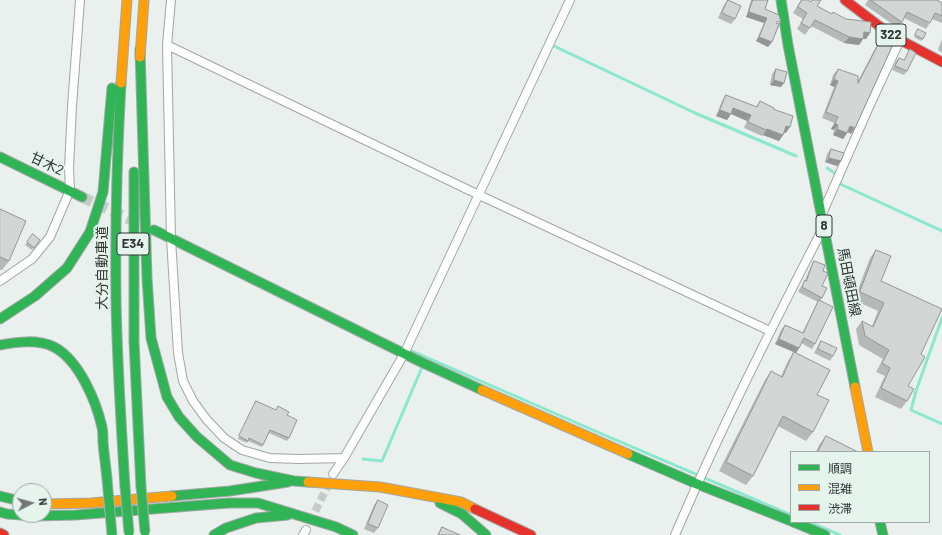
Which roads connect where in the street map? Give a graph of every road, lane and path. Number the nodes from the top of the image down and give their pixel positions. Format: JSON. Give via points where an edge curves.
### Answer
{"nodes":[{"id":1,"x":80,"y":0,"type":"edge"},
{"id":2,"x":122,"y":0,"type":"edge"},
{"id":3,"x":127,"y":0,"type":"edge"},
{"id":4,"x":144,"y":0,"type":"edge"},
{"id":5,"x":171,"y":0,"type":"edge"},
{"id":6,"x":570,"y":0,"type":"edge"},
{"id":7,"x":781,"y":0,"type":"edge"},
{"id":8,"x":845,"y":0,"type":"edge"},
{"id":9,"x":900,"y":40,"type":"junction"},
{"id":10,"x":167,"y":45,"type":"junction"},
{"id":11,"x":140,"y":49,"type":"junction"},
{"id":12,"x":942,"y":62,"type":"edge"},
{"id":13,"x":0,"y":157,"type":"edge"},
{"id":14,"x":70,"y":190,"type":"junction"},
{"id":15,"x":479,"y":195,"type":"junction"},
{"id":16,"x":82,"y":197,"type":"tunnel mouth"},
{"id":17,"x":822,"y":215,"type":"junction"},
{"id":18,"x":824,"y":226,"type":"junction"},
{"id":19,"x":154,"y":230,"type":"dead end"},
{"id":20,"x":171,"y":239,"type":"junction"},
{"id":21,"x":0,"y":281,"type":"edge"},
{"id":22,"x":0,"y":319,"type":"edge"},
{"id":23,"x":770,"y":331,"type":"junction"},
{"id":24,"x":0,"y":345,"type":"edge"},
{"id":25,"x":404,"y":354,"type":"junction"},
{"id":26,"x":868,"y":451,"type":"edge"},
{"id":27,"x":344,"y":458,"type":"junction"},
{"id":28,"x":333,"y":474,"type":"tunnel mouth"},
{"id":29,"x":294,"y":482,"type":"junction"},
{"id":30,"x":697,"y":484,"type":"junction"},
{"id":31,"x":0,"y":496,"type":"edge"},
{"id":32,"x":429,"y":497,"type":"junction"},
{"id":33,"x":12,"y":499,"type":"edge"},
{"id":34,"x":52,"y":504,"type":"edge"},
{"id":35,"x":0,"y":512,"type":"edge"},
{"id":36,"x":296,"y":514,"type":"junction"},
{"id":37,"x":790,"y":521,"type":"edge"},
{"id":38,"x":795,"y":523,"type":"edge"},
{"id":39,"x":880,"y":523,"type":"edge"},
{"id":40,"x":0,"y":533,"type":"edge"},
{"id":41,"x":129,"y":534,"type":"edge"},
{"id":42,"x":145,"y":534,"type":"edge"},
{"id":43,"x":4,"y":535,"type":"edge"},
{"id":44,"x":112,"y":535,"type":"edge"},
{"id":45,"x":214,"y":535,"type":"edge"},
{"id":46,"x":353,"y":535,"type":"edge"},
{"id":47,"x":486,"y":535,"type":"edge"},
{"id":48,"x":531,"y":535,"type":"edge"},
{"id":49,"x":675,"y":535,"type":"edge"},
{"id":50,"x":825,"y":535,"type":"edge"},
{"id":51,"x":883,"y":535,"type":"edge"}],
"edges":[{"from":1,"to":14,"type":"street","via":[[72,106]]},
{"from":2,"to":22,"type":"main road","via":[[115,46],[102,192],[90,232],[67,268],[35,296]]},
{"from":3,"to":41,"type":"main road","name":"大分自動車道","number":"E34","bridge":true,"via":[[116,201],[117,341]]},
{"from":4,"to":11,"type":"main road","number":"E34"},
{"from":5,"to":10,"type":"street"},
{"from":6,"to":15,"type":"street"},
{"from":7,"to":17,"type":"main road","name":"馬田頓田線","number":"8"},
{"from":8,"to":9,"type":"main road","number":"322"},
{"from":9,"to":12,"type":"main road","number":"322"},
{"from":9,"to":17,"type":"street"},
{"from":10,"to":15,"type":"street"},
{"from":10,"to":20,"type":"street"},
{"from":11,"to":29,"type":"main road","via":[[151,338],[167,397],[179,417],[197,437],[230,465]]},
{"from":11,"to":42,"type":"main road","number":"E34","bridge":true,"via":[[135,137],[133,271],[134,341]]},
{"from":13,"to":14,"type":"main road","name":"甘木2"},
{"from":14,"to":16,"type":"main road","name":"甘木2"},
{"from":14,"to":21,"type":"street","via":[[50,237],[32,259]]},
{"from":15,"to":23,"type":"street"},
{"from":15,"to":25,"type":"street"},
{"from":17,"to":18,"type":"main road","name":"馬田頓田線","number":"8"},
{"from":18,"to":23,"type":"street"},
{"from":18,"to":26,"type":"main road","name":"馬田頓田線","number":"8"},
{"from":19,"to":20,"type":"main road"},
{"from":20,"to":25,"type":"main road"},
{"from":20,"to":27,"type":"street","via":[[178,353],[183,381],[207,420],[224,438],[242,450],[270,458]]},
{"from":23,"to":30,"type":"street"},
{"from":24,"to":44,"type":"main road","bridge":true,"via":[[38,343],[55,348],[79,373],[102,425]]},
{"from":25,"to":27,"type":"street"},
{"from":25,"to":30,"type":"main road"},
{"from":27,"to":28,"type":"street"},
{"from":29,"to":32,"type":"main road","via":[[380,487]]},
{"from":29,"to":34,"type":"main road","via":[[230,491]]},
{"from":30,"to":37,"type":"main road"},
{"from":30,"to":49,"type":"street"},
{"from":31,"to":33,"type":"main road"},
{"from":32,"to":47,"type":"main road","via":[[462,514]]},
{"from":32,"to":48,"type":"main road","via":[[461,502]]},
{"from":35,"to":36,"type":"main road","via":[[34,516],[76,516],[229,503],[258,503]]},
{"from":36,"to":45,"type":"main road","via":[[256,518]]},
{"from":36,"to":46,"type":"main road"},
{"from":38,"to":50,"type":"main road"},
{"from":39,"to":51,"type":"main road"},
{"from":40,"to":43,"type":"main road"}]}
